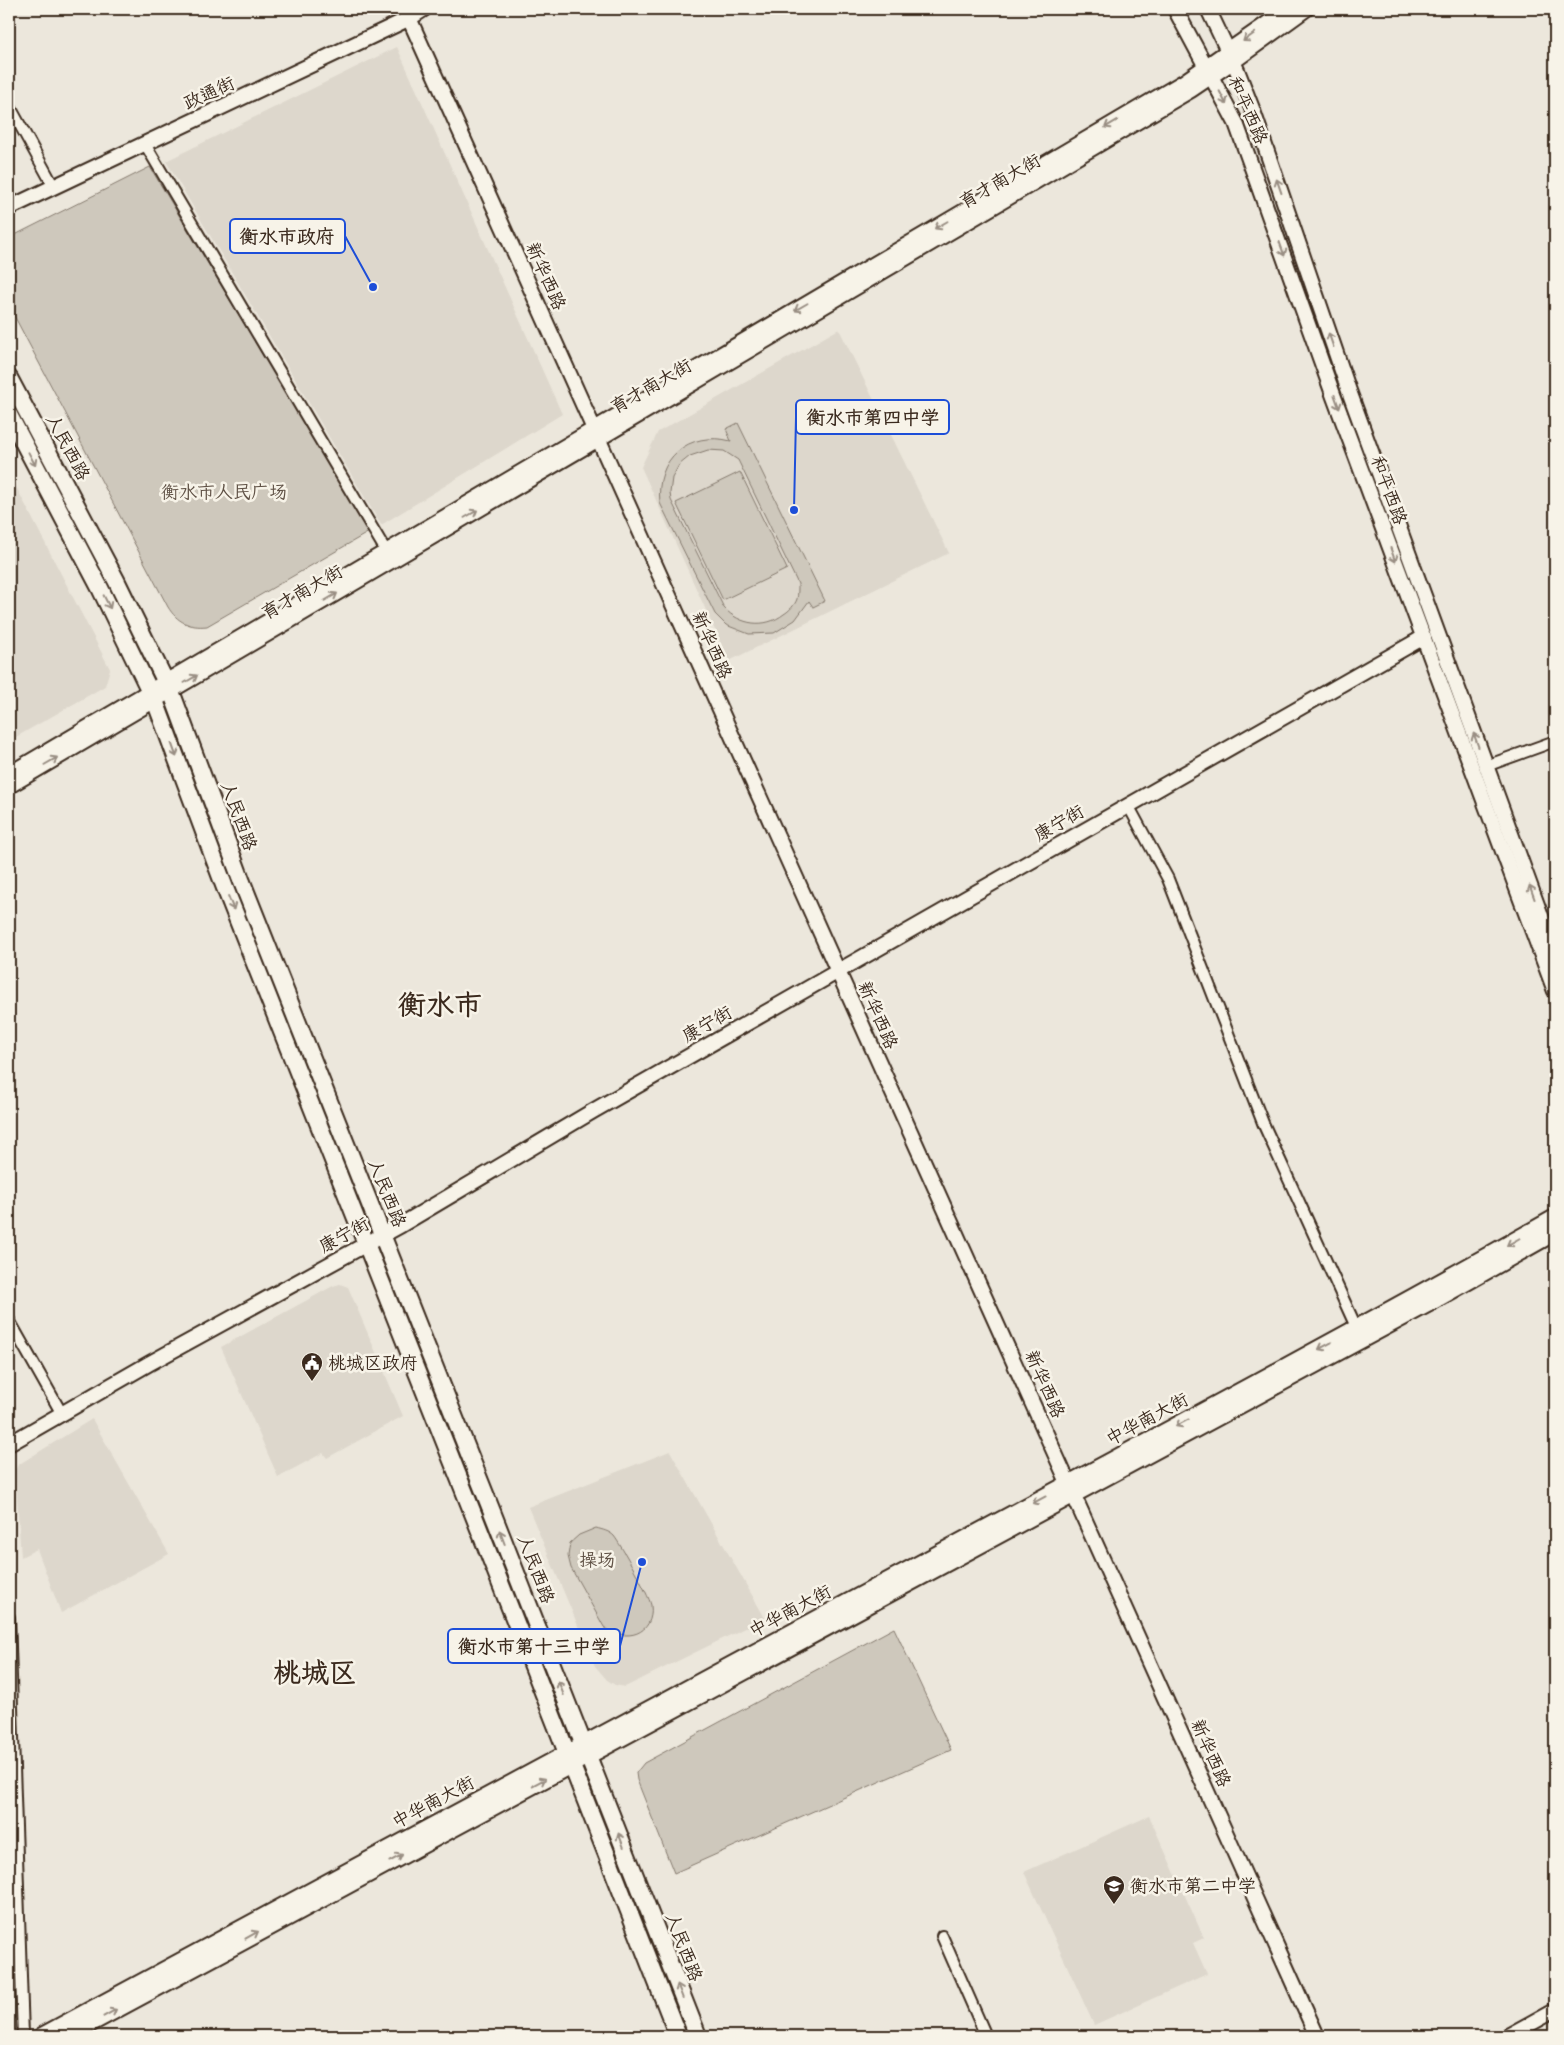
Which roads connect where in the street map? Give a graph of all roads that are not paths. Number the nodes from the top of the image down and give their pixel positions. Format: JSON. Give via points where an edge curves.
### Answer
{"nodes":[{"id":1,"x":424,"y":9,"type":"edge"},
{"id":2,"x":1176,"y":9,"type":"edge"},
{"id":3,"x":1208,"y":9,"type":"edge"},
{"id":4,"x":1288,"y":9,"type":"edge"},
{"id":5,"x":1306,"y":9,"type":"edge"},
{"id":6,"x":407,"y":14,"type":"edge"},
{"id":7,"x":1231,"y":57,"type":"junction"},
{"id":8,"x":1209,"y":71,"type":"junction"},
{"id":9,"x":9,"y":105,"type":"edge"},
{"id":10,"x":144,"y":144,"type":"junction"},
{"id":11,"x":54,"y":187,"type":"junction"},
{"id":12,"x":9,"y":208,"type":"edge"},
{"id":13,"x":9,"y":378,"type":"edge"},
{"id":14,"x":9,"y":416,"type":"edge"},
{"id":15,"x":596,"y":434,"type":"junction"},
{"id":16,"x":386,"y":551,"type":"junction"},
{"id":17,"x":1424,"y":636,"type":"junction"},
{"id":18,"x":168,"y":686,"type":"junction"},
{"id":19,"x":152,"y":696,"type":"junction"},
{"id":20,"x":1555,"y":741,"type":"edge"},
{"id":21,"x":1486,"y":766,"type":"junction"},
{"id":22,"x":9,"y":774,"type":"edge"},
{"id":23,"x":9,"y":786,"type":"edge"},
{"id":24,"x":1128,"y":806,"type":"junction"},
{"id":25,"x":1555,"y":954,"type":"edge"},
{"id":26,"x":838,"y":971,"type":"junction"},
{"id":27,"x":1555,"y":991,"type":"edge"},
{"id":28,"x":1555,"y":1218,"type":"edge"},
{"id":29,"x":1555,"y":1232,"type":"edge"},
{"id":30,"x":382,"y":1236,"type":"junction"},
{"id":31,"x":366,"y":1245,"type":"junction"},
{"id":32,"x":9,"y":1320,"type":"edge"},
{"id":33,"x":1357,"y":1329,"type":"junction"},
{"id":34,"x":62,"y":1414,"type":"junction"},
{"id":35,"x":9,"y":1444,"type":"edge"},
{"id":36,"x":1072,"y":1489,"type":"junction"},
{"id":37,"x":9,"y":1617,"type":"edge"},
{"id":38,"x":585,"y":1750,"type":"junction"},
{"id":39,"x":569,"y":1758,"type":"junction"},
{"id":40,"x":942,"y":1936,"type":"dead end"},
{"id":41,"x":1555,"y":2010,"type":"edge"},
{"id":42,"x":23,"y":2036,"type":"edge"},
{"id":43,"x":42,"y":2036,"type":"edge"},
{"id":44,"x":67,"y":2036,"type":"edge"},
{"id":45,"x":678,"y":2036,"type":"edge"},
{"id":46,"x":698,"y":2036,"type":"edge"},
{"id":47,"x":986,"y":2036,"type":"edge"},
{"id":48,"x":1317,"y":2036,"type":"edge"},
{"id":49,"x":1508,"y":2036,"type":"edge"}],
"edges":[{"from":1,"to":6,"type":"street","name":"政通街"},
{"from":2,"to":8,"type":"street","name":"和平西路"},
{"from":3,"to":7,"type":"street","name":"和平西路"},
{"from":4,"to":7,"type":"street","name":"育才南大街","one_way":true},
{"from":5,"to":7,"type":"street","name":"育才南大街"},
{"from":6,"to":10,"type":"street","name":"政通街"},
{"from":6,"to":15,"type":"street","name":"新华西路"},
{"from":7,"to":8,"type":"street","name":"育才南大街"},
{"from":21,"to":7,"type":"street","name":"和平西路","one_way":true},
{"from":8,"to":15,"type":"street","name":"育才南大街","via":[[1036,183]]},
{"from":8,"to":17,"type":"street","name":"和平西路","one_way":true,"via":[[1236,123]]},
{"from":9,"to":11,"type":"street"},
{"from":10,"to":11,"type":"street","name":"政通街"},
{"from":10,"to":16,"type":"street"},
{"from":11,"to":12,"type":"street","name":"政通街"},
{"from":13,"to":18,"type":"main road","name":"人民西路"},
{"from":14,"to":19,"type":"main road","one_way":true,"via":[[100,588]]},
{"from":15,"to":16,"type":"street","name":"育才南大街"},
{"from":18,"to":15,"type":"street","name":"育才南大街","one_way":true},
{"from":15,"to":26,"type":"street","name":"新华西路"},
{"from":16,"to":18,"type":"street","name":"育才南大街"},
{"from":17,"to":24,"type":"street","name":"康宁街"},
{"from":17,"to":27,"type":"street","name":"和平西路"},
{"from":18,"to":19,"type":"street","name":"育才南大街"},
{"from":18,"to":30,"type":"main road","name":"人民西路"},
{"from":19,"to":22,"type":"street","name":"育才南大街"},
{"from":23,"to":19,"type":"street","name":"育才南大街","one_way":true},
{"from":19,"to":31,"type":"main road","one_way":true},
{"from":20,"to":21,"type":"street"},
{"from":25,"to":21,"type":"street","name":"和平西路","one_way":true},
{"from":24,"to":26,"type":"street","name":"康宁街"},
{"from":24,"to":33,"type":"street","via":[[1168,879],[1263,1123]]},
{"from":26,"to":30,"type":"street","name":"康宁街"},
{"from":26,"to":36,"type":"street","name":"新华西路"},
{"from":28,"to":33,"type":"main road","name":"中华南大街","one_way":true},
{"from":29,"to":36,"type":"main road","name":"中华南大街","via":[[1433,1301]]},
{"from":30,"to":31,"type":"street","name":"康宁街"},
{"from":38,"to":30,"type":"main road","name":"人民西路","one_way":true},
{"from":31,"to":34,"type":"street","name":"康宁街"},
{"from":31,"to":39,"type":"main road"},
{"from":32,"to":34,"type":"street"},
{"from":33,"to":36,"type":"main road","name":"中华南大街","one_way":true},
{"from":34,"to":35,"type":"street","name":"康宁街"},
{"from":36,"to":38,"type":"main road","name":"中华南大街"},
{"from":36,"to":48,"type":"street","name":"新华西路"},
{"from":37,"to":42,"type":"street"},
{"from":38,"to":39,"type":"main road","name":"中华南大街"},
{"from":46,"to":38,"type":"main road","name":"人民西路","one_way":true},
{"from":39,"to":43,"type":"main road","name":"中华南大街"},
{"from":44,"to":39,"type":"main road","name":"中华南大街","one_way":true},
{"from":39,"to":45,"type":"main road"},
{"from":40,"to":47,"type":"street"},
{"from":41,"to":49,"type":"street"}]}
